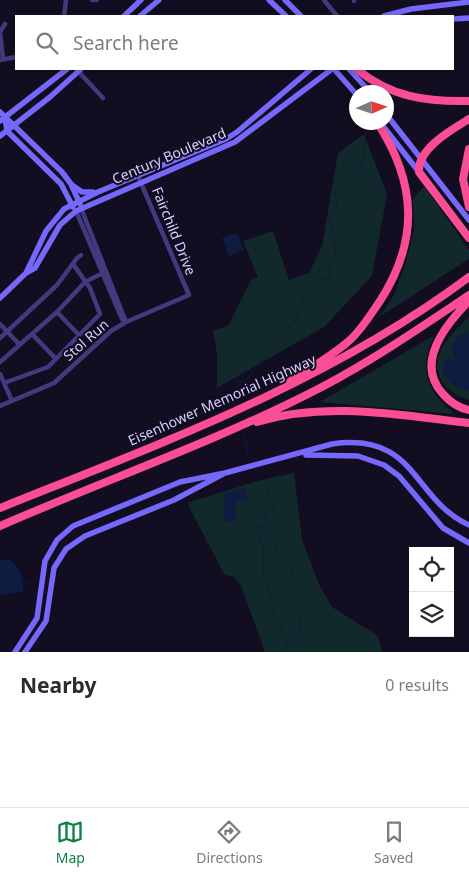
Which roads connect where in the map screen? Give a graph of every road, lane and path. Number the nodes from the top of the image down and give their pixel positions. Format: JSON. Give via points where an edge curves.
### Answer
{"nodes":[{"id":1,"x":66,"y":0,"type":"edge"},
{"id":2,"x":92,"y":0,"type":"edge"},
{"id":3,"x":97,"y":0,"type":"edge"},
{"id":4,"x":141,"y":0,"type":"edge"},
{"id":5,"x":158,"y":0,"type":"edge"},
{"id":6,"x":269,"y":0,"type":"edge"},
{"id":7,"x":285,"y":0,"type":"edge"},
{"id":8,"x":324,"y":0,"type":"edge"},
{"id":9,"x":469,"y":2,"type":"edge"},
{"id":10,"x":64,"y":15,"type":"edge"},
{"id":11,"x":125,"y":15,"type":"edge"},
{"id":12,"x":141,"y":15,"type":"edge"},
{"id":13,"x":285,"y":15,"type":"edge"},
{"id":14,"x":300,"y":15,"type":"edge"},
{"id":15,"x":336,"y":15,"type":"edge"},
{"id":16,"x":388,"y":15,"type":"edge"},
{"id":17,"x":469,"y":18,"type":"edge"},
{"id":18,"x":454,"y":19,"type":"edge"},
{"id":19,"x":5,"y":24,"type":"dead end"},
{"id":20,"x":15,"y":57,"type":"edge"},
{"id":21,"x":2,"y":60,"type":"edge"},
{"id":22,"x":66,"y":70,"type":"edge"},
{"id":23,"x":79,"y":70,"type":"edge"},
{"id":24,"x":310,"y":70,"type":"edge"},
{"id":25,"x":332,"y":70,"type":"edge"},
{"id":26,"x":334,"y":70,"type":"edge"},
{"id":27,"x":350,"y":70,"type":"edge"},
{"id":28,"x":359,"y":70,"type":"edge"},
{"id":29,"x":364,"y":85,"type":"edge"},
{"id":30,"x":349,"y":86,"type":"edge"},
{"id":31,"x":103,"y":98,"type":"dead end"},
{"id":32,"x":469,"y":101,"type":"edge"},
{"id":33,"x":0,"y":112,"type":"edge"},
{"id":34,"x":2,"y":119,"type":"edge"},
{"id":35,"x":469,"y":119,"type":"edge"},
{"id":36,"x":394,"y":124,"type":"edge"},
{"id":37,"x":15,"y":125,"type":"junction"},
{"id":38,"x":382,"y":130,"type":"edge"},
{"id":39,"x":385,"y":130,"type":"edge"},
{"id":40,"x":7,"y":131,"type":"junction"},
{"id":41,"x":0,"y":136,"type":"edge"},
{"id":42,"x":469,"y":149,"type":"edge"},
{"id":43,"x":422,"y":158,"type":"junction"},
{"id":44,"x":419,"y":172,"type":"junction"},
{"id":45,"x":138,"y":176,"type":"junction"},
{"id":46,"x":142,"y":182,"type":"junction"},
{"id":47,"x":71,"y":184,"type":"junction"},
{"id":48,"x":98,"y":192,"type":"junction"},
{"id":49,"x":78,"y":201,"type":"junction"},
{"id":50,"x":72,"y":204,"type":"junction"},
{"id":51,"x":469,"y":207,"type":"edge"},
{"id":52,"x":78,"y":210,"type":"junction"},
{"id":53,"x":469,"y":220,"type":"edge"},
{"id":54,"x":469,"y":238,"type":"edge"},
{"id":55,"x":81,"y":255,"type":"dead end"},
{"id":56,"x":73,"y":264,"type":"junction"},
{"id":57,"x":26,"y":272,"type":"junction"},
{"id":58,"x":104,"y":272,"type":"junction"},
{"id":59,"x":469,"y":277,"type":"edge"},
{"id":60,"x":85,"y":282,"type":"junction"},
{"id":61,"x":189,"y":295,"type":"joint"},
{"id":62,"x":469,"y":295,"type":"edge"},
{"id":63,"x":0,"y":298,"type":"edge"},
{"id":64,"x":469,"y":301,"type":"edge"},
{"id":65,"x":57,"y":312,"type":"junction"},
{"id":66,"x":126,"y":322,"type":"junction"},
{"id":67,"x":0,"y":324,"type":"edge"},
{"id":68,"x":7,"y":331,"type":"junction"},
{"id":69,"x":32,"y":334,"type":"junction"},
{"id":70,"x":79,"y":335,"type":"junction"},
{"id":71,"x":0,"y":338,"type":"edge"},
{"id":72,"x":19,"y":344,"type":"junction"},
{"id":73,"x":56,"y":359,"type":"junction"},
{"id":74,"x":0,"y":362,"type":"edge"},
{"id":75,"x":0,"y":374,"type":"edge"},
{"id":76,"x":4,"y":383,"type":"junction"},
{"id":77,"x":12,"y":401,"type":"junction"},
{"id":78,"x":256,"y":401,"type":"junction"},
{"id":79,"x":0,"y":406,"type":"edge"},
{"id":80,"x":469,"y":410,"type":"edge"},
{"id":81,"x":469,"y":423,"type":"edge"},
{"id":82,"x":228,"y":431,"type":"junction"},
{"id":83,"x":298,"y":454,"type":"junction"},
{"id":84,"x":224,"y":473,"type":"junction"},
{"id":85,"x":0,"y":508,"type":"edge"},
{"id":86,"x":1,"y":526,"type":"edge"},
{"id":87,"x":469,"y":526,"type":"edge"},
{"id":88,"x":469,"y":543,"type":"edge"},
{"id":89,"x":15,"y":652,"type":"edge"},
{"id":90,"x":25,"y":652,"type":"edge"}],
"edges":[{"from":1,"to":10,"type":"street"},
{"from":2,"to":3,"type":"street"},
{"from":4,"to":11,"type":"street"},
{"from":5,"to":12,"type":"street"},
{"from":6,"to":13,"type":"street"},
{"from":7,"to":14,"type":"street"},
{"from":8,"to":15,"type":"street"},
{"from":9,"to":16,"type":"street"},
{"from":17,"to":18,"type":"street"},
{"from":19,"to":21,"type":"street","via":[[0,32]]},
{"from":20,"to":21,"type":"street"},
{"from":22,"to":34,"type":"street"},
{"from":23,"to":31,"type":"street"},
{"from":23,"to":37,"type":"street"},
{"from":24,"to":45,"type":"street","name":"Century Boulevard","via":[[237,132]]},
{"from":25,"to":46,"type":"street","name":"Century Boulevard","via":[[234,142]]},
{"from":26,"to":30,"type":"street"},
{"from":27,"to":29,"type":"street"},
{"from":28,"to":32,"type":"highway","via":[[386,88],[414,98],[439,102]]},
{"from":33,"to":34,"type":"street"},
{"from":34,"to":37,"type":"street"},
{"from":34,"to":40,"type":"street"},
{"from":35,"to":43,"type":"highway","via":[[448,133]]},
{"from":36,"to":43,"type":"street"},
{"from":37,"to":40,"type":"street"},
{"from":37,"to":47,"type":"street"},
{"from":38,"to":78,"type":"highway","via":[[404,174],[409,202],[407,233],[398,268],[375,309],[351,338],[327,357]]},
{"from":39,"to":44,"type":"street"},
{"from":40,"to":41,"type":"street"},
{"from":40,"to":50,"type":"street","via":[[61,184]]},
{"from":42,"to":51,"type":"highway","via":[[464,179]]},
{"from":43,"to":44,"type":"highway","via":[[418,164]]},
{"from":43,"to":53,"type":"street"},
{"from":44,"to":54,"type":"highway"},
{"from":45,"to":46,"type":"street","name":"Fairchild Drive"},
{"from":45,"to":48,"type":"street","name":"Century Boulevard"},
{"from":46,"to":52,"type":"street","name":"Century Boulevard"},
{"from":46,"to":61,"type":"street","name":"Fairchild Drive"},
{"from":47,"to":48,"type":"street","via":[[82,192]]},
{"from":47,"to":49,"type":"street"},
{"from":48,"to":49,"type":"street","name":"Century Boulevard"},
{"from":49,"to":50,"type":"street","name":"Century Boulevard"},
{"from":49,"to":52,"type":"street"},
{"from":50,"to":52,"type":"street"},
{"from":50,"to":57,"type":"street","name":"Century Boulevard","via":[[46,231]]},
{"from":52,"to":57,"type":"street","name":"Century Boulevard","via":[[60,225],[35,268]]},
{"from":52,"to":58,"type":"street"},
{"from":55,"to":56,"type":"street"},
{"from":56,"to":60,"type":"street"},
{"from":56,"to":68,"type":"street","via":[[57,285]]},
{"from":57,"to":63,"type":"street","name":"Century Boulevard"},
{"from":58,"to":60,"type":"street"},
{"from":58,"to":66,"type":"street"},
{"from":59,"to":78,"type":"highway","name":"Eisenhower Memorial Highway","via":[[433,304],[314,374]]},
{"from":60,"to":65,"type":"street"},
{"from":60,"to":70,"type":"street","via":[[100,314]]},
{"from":61,"to":66,"type":"street","name":"Stol Run"},
{"from":62,"to":82,"type":"highway","name":"Eisenhower Memorial Highway","via":[[318,389]]},
{"from":64,"to":80,"type":"highway","via":[[444,329],[436,344],[432,363],[434,379],[441,391],[458,406]]},
{"from":65,"to":69,"type":"street"},
{"from":65,"to":70,"type":"street"},
{"from":66,"to":77,"type":"street","name":"Stol Run","via":[[111,331],[54,383]]},
{"from":67,"to":68,"type":"street"},
{"from":68,"to":71,"type":"street"},
{"from":68,"to":72,"type":"street"},
{"from":69,"to":72,"type":"street"},
{"from":69,"to":73,"type":"street"},
{"from":70,"to":73,"type":"street"},
{"from":72,"to":74,"type":"street"},
{"from":73,"to":76,"type":"street","via":[[39,371]]},
{"from":75,"to":76,"type":"street"},
{"from":76,"to":77,"type":"street"},
{"from":77,"to":79,"type":"street","name":"Stol Run"},
{"from":78,"to":85,"type":"highway","name":"Eisenhower Memorial Highway"},
{"from":81,"to":82,"type":"highway","via":[[329,410],[279,416]]},
{"from":82,"to":86,"type":"highway","name":"Eisenhower Memorial Highway"},
{"from":83,"to":84,"type":"street"},
{"from":83,"to":87,"type":"street","via":[[350,442],[378,447],[412,470],[450,515]]},
{"from":83,"to":88,"type":"street","via":[[372,459],[399,476],[443,528]]},
{"from":84,"to":89,"type":"street","via":[[180,482],[99,514],[64,532],[45,561],[37,618]]},
{"from":84,"to":90,"type":"street","via":[[174,500],[85,536],[66,549],[54,568],[46,621]]}]}
